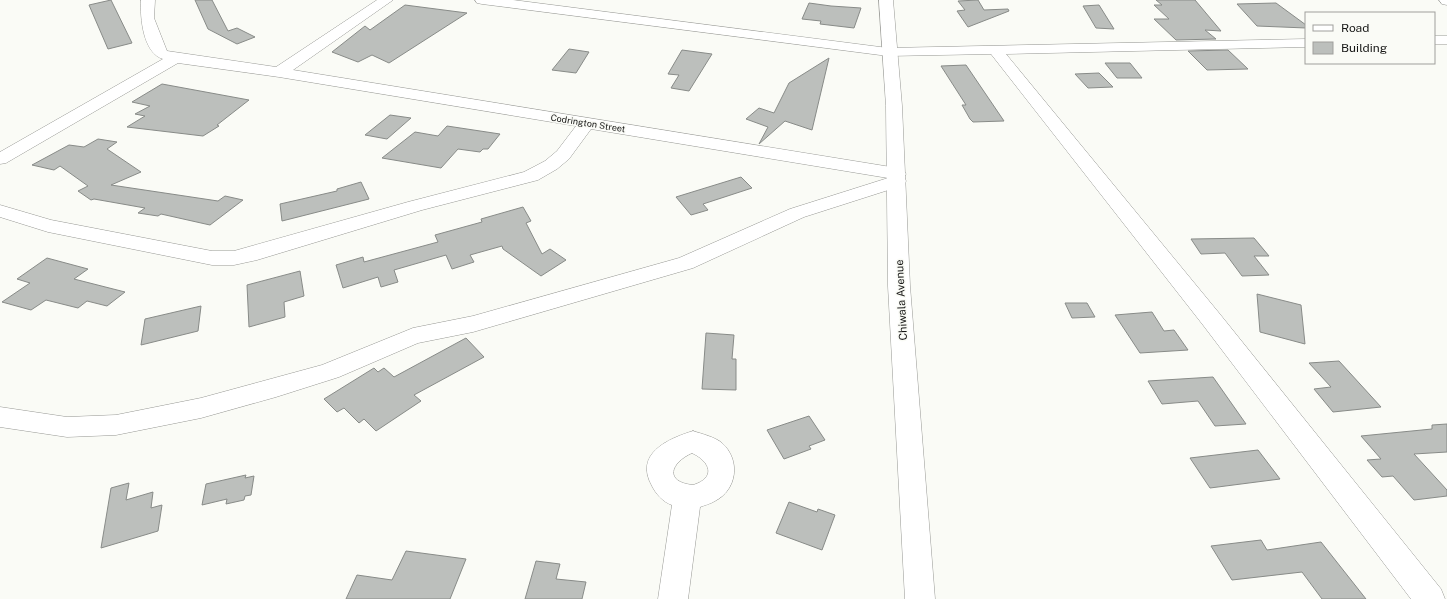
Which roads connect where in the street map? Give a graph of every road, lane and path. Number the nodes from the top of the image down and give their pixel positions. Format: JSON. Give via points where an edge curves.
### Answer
{"nodes":[{"id":1,"x":148,"y":0,"type":"edge"},
{"id":2,"x":386,"y":0,"type":"edge"},
{"id":3,"x":482,"y":0,"type":"edge"},
{"id":4,"x":886,"y":0,"type":"edge"},
{"id":5,"x":1435,"y":40,"type":"edge"},
{"id":6,"x":1447,"y":40,"type":"edge"},
{"id":7,"x":1305,"y":43,"type":"edge"},
{"id":8,"x":995,"y":50,"type":"junction"},
{"id":9,"x":888,"y":52,"type":"junction"},
{"id":10,"x":176,"y":58,"type":"junction"},
{"id":11,"x":279,"y":72,"type":"junction"},
{"id":12,"x":587,"y":123,"type":"junction"},
{"id":13,"x":0,"y":159,"type":"edge"},
{"id":14,"x":897,"y":177,"type":"junction"},
{"id":15,"x":0,"y":212,"type":"edge"},
{"id":16,"x":0,"y":417,"type":"edge"},
{"id":17,"x":687,"y":498,"type":"dead end"},
{"id":18,"x":673,"y":599,"type":"edge"},
{"id":19,"x":920,"y":599,"type":"edge"},
{"id":20,"x":1430,"y":599,"type":"edge"}],
"edges":[{"from":1,"to":10,"type":"street","via":[[147,18],[158,50],[162,54]]},
{"from":2,"to":11,"type":"street"},
{"from":3,"to":9,"type":"street"},
{"from":4,"to":9,"type":"street","name":"Chiwala Avenue"},
{"from":5,"to":6,"type":"street"},
{"from":7,"to":8,"type":"street"},
{"from":8,"to":9,"type":"street"},
{"from":8,"to":20,"type":"street","via":[[1211,319]]},
{"from":9,"to":14,"type":"street","name":"Chiwala Avenue","via":[[894,106]]},
{"from":10,"to":11,"type":"street","name":"Codrington Street"},
{"from":10,"to":13,"type":"street"},
{"from":11,"to":12,"type":"street","name":"Codrington Street"},
{"from":12,"to":14,"type":"street","name":"Codrington Street"},
{"from":12,"to":15,"type":"street","via":[[562,155],[551,165],[530,176],[234,258],[212,258],[48,226]]},
{"from":14,"to":16,"type":"street","via":[[797,213],[686,264],[473,324],[413,336],[330,371],[276,388],[201,408],[116,425],[67,427]]},
{"from":14,"to":19,"type":"street","name":"Chiwala Avenue","via":[[899,286]]},
{"from":17,"to":18,"type":"street"}]}
